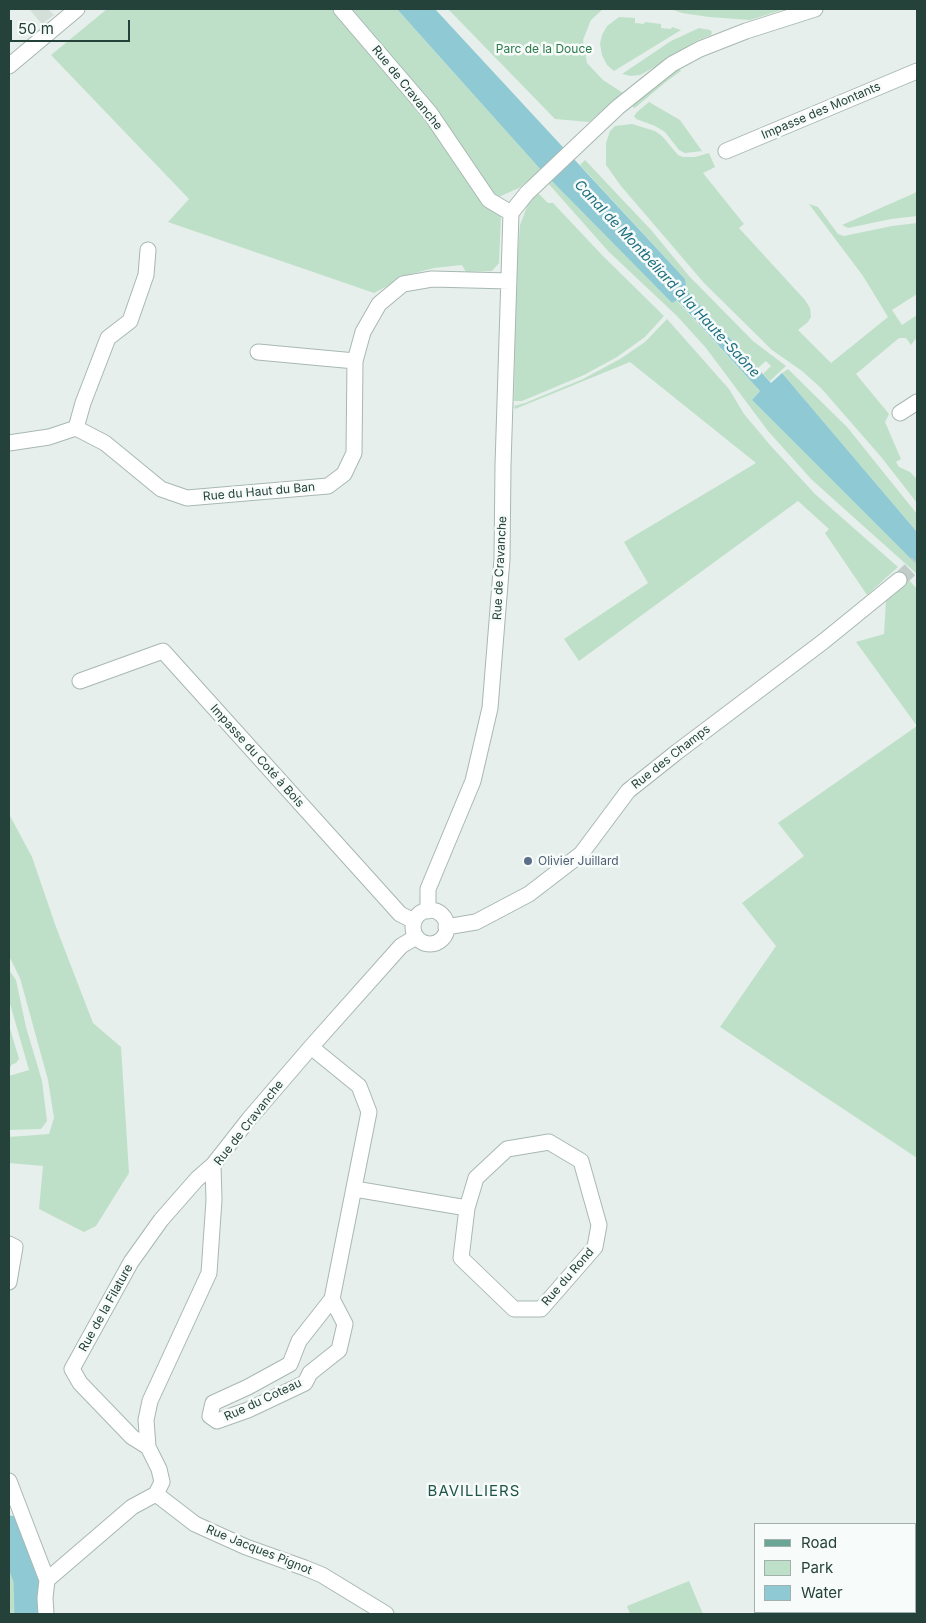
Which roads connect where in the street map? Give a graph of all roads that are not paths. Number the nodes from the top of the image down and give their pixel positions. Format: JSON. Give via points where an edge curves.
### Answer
{"nodes":[{"id":1,"x":77,"y":9,"type":"edge"},
{"id":2,"x":340,"y":9,"type":"edge"},
{"id":3,"x":815,"y":9,"type":"edge"},
{"id":4,"x":9,"y":66,"type":"edge"},
{"id":5,"x":917,"y":71,"type":"edge"},
{"id":6,"x":726,"y":151,"type":"dead end"},
{"id":7,"x":511,"y":213,"type":"junction"},
{"id":8,"x":148,"y":250,"type":"dead end"},
{"id":9,"x":509,"y":281,"type":"junction"},
{"id":10,"x":258,"y":352,"type":"dead end"},
{"id":11,"x":355,"y":361,"type":"junction"},
{"id":12,"x":917,"y":402,"type":"edge"},
{"id":13,"x":900,"y":412,"type":"dead end"},
{"id":14,"x":76,"y":428,"type":"junction"},
{"id":15,"x":9,"y":443,"type":"edge"},
{"id":16,"x":899,"y":580,"type":"tunnel mouth"},
{"id":17,"x":80,"y":681,"type":"dead end"},
{"id":18,"x":428,"y":911,"type":"junction"},
{"id":19,"x":414,"y":921,"type":"junction"},
{"id":20,"x":446,"y":927,"type":"junction"},
{"id":21,"x":416,"y":937,"type":"junction"},
{"id":22,"x":310,"y":1047,"type":"junction"},
{"id":23,"x":213,"y":1165,"type":"junction"},
{"id":24,"x":355,"y":1189,"type":"junction"},
{"id":25,"x":466,"y":1208,"type":"junction"},
{"id":26,"x":9,"y":1244,"type":"edge"},
{"id":27,"x":9,"y":1282,"type":"edge"},
{"id":28,"x":332,"y":1299,"type":"junction"},
{"id":29,"x":148,"y":1447,"type":"junction"},
{"id":30,"x":9,"y":1481,"type":"edge"},
{"id":31,"x":156,"y":1494,"type":"junction"},
{"id":32,"x":47,"y":1580,"type":"junction"},
{"id":33,"x":46,"y":1614,"type":"edge"},
{"id":34,"x":386,"y":1614,"type":"edge"}],
"edges":[{"from":1,"to":4,"type":"street"},
{"from":2,"to":7,"type":"street","name":"Rue de Cravanche","via":[[430,113],[489,200]]},
{"from":3,"to":7,"type":"street","via":[[746,30],[672,64],[618,108],[527,193]]},
{"from":5,"to":6,"type":"street","name":"Impasse des Montants"},
{"from":7,"to":9,"type":"street","name":"Rue de Cravanche"},
{"from":8,"to":14,"type":"street","via":[[146,275],[130,321],[108,338]]},
{"from":9,"to":11,"type":"street","name":"Rue du Haut du Ban","via":[[432,279],[403,284],[379,304],[363,332]]},
{"from":9,"to":18,"type":"street","name":"Rue de Cravanche","via":[[502,559],[490,708],[473,781],[428,889]]},
{"from":10,"to":11,"type":"street"},
{"from":11,"to":14,"type":"street","name":"Rue du Haut du Ban","via":[[354,453],[344,474],[328,486],[187,498],[161,490],[105,443]]},
{"from":12,"to":13,"type":"street"},
{"from":14,"to":15,"type":"street","via":[[49,437]]},
{"from":16,"to":20,"type":"street","name":"Rue des Champs","via":[[628,791],[581,854],[544,883],[476,922]]},
{"from":17,"to":19,"type":"street","name":"Impasse du Coté à Bois","via":[[162,651],[400,914]]},
{"from":18,"to":19,"type":"street","via":[[419,914]]},
{"from":18,"to":20,"type":"street","via":[[442,916]]},
{"from":19,"to":21,"type":"street"},
{"from":20,"to":21,"type":"street","via":[[444,937],[435,943],[424,943]]},
{"from":21,"to":22,"type":"street","name":"Rue de Cravanche","via":[[401,946]]},
{"from":22,"to":23,"type":"street","name":"Rue de Cravanche"},
{"from":22,"to":24,"type":"street","name":"Rue du Coteau","via":[[359,1086],[370,1112]]},
{"from":23,"to":29,"type":"street","name":"Rue de Cravanche","via":[[209,1273],[150,1401],[146,1420]]},
{"from":23,"to":29,"type":"street","name":"Rue de la Filature","via":[[161,1220],[131,1262],[72,1369],[80,1383],[132,1437]]},
{"from":24,"to":25,"type":"street"},
{"from":24,"to":28,"type":"street","name":"Rue du Coteau"},
{"from":25,"to":25,"type":"street","name":"Rue du Rond","via":[[461,1258],[514,1309],[541,1309],[595,1247],[599,1225],[581,1161],[550,1142],[507,1149],[476,1178]]},
{"from":26,"to":27,"type":"street","via":[[16,1247]]},
{"from":28,"to":28,"type":"street","name":"Rue du Coteau","via":[[345,1324],[340,1350],[310,1373],[305,1383],[217,1421],[210,1416],[213,1403],[290,1364],[299,1341]]},
{"from":29,"to":31,"type":"street","name":"Rue de Cravanche","via":[[162,1482]]},
{"from":30,"to":32,"type":"street"},
{"from":31,"to":32,"type":"street","via":[[132,1507]]},
{"from":31,"to":34,"type":"street","name":"Rue Jacques Pignot","via":[[195,1524],[322,1575]]},
{"from":32,"to":33,"type":"street"}]}
